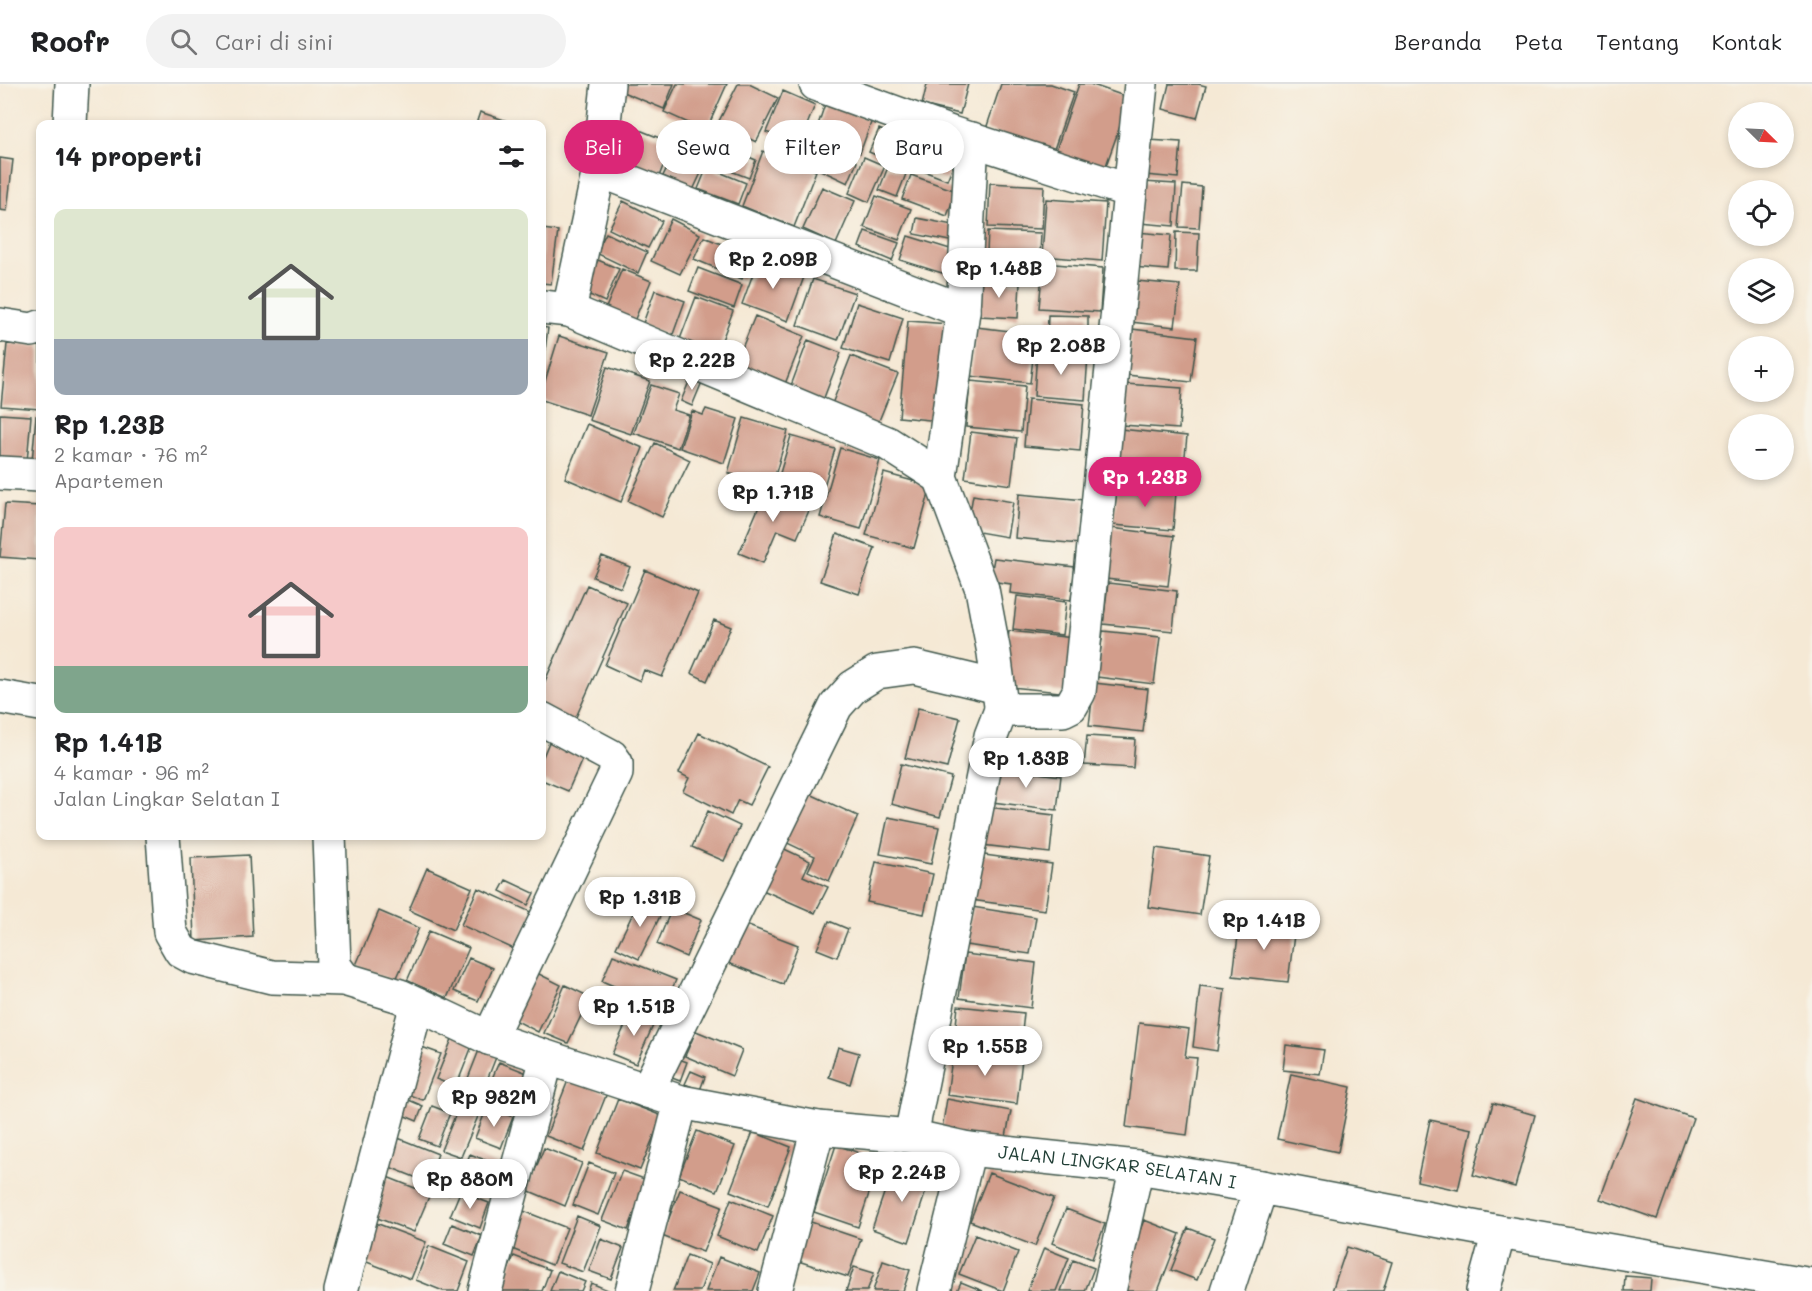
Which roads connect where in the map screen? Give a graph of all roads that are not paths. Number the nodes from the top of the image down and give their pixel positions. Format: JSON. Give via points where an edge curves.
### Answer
{"nodes":[{"id":1,"x":72,"y":84,"type":"edge"},
{"id":2,"x":608,"y":84,"type":"edge"},
{"id":3,"x":816,"y":84,"type":"edge"},
{"id":4,"x":1141,"y":84,"type":"edge"},
{"id":5,"x":70,"y":120,"type":"edge"},
{"id":6,"x":604,"y":120,"type":"edge"},
{"id":7,"x":972,"y":139,"type":"junction"},
{"id":8,"x":598,"y":174,"type":"edge"},
{"id":9,"x":609,"y":174,"type":"edge"},
{"id":10,"x":1130,"y":191,"type":"junction"},
{"id":11,"x":555,"y":309,"type":"edge"},
{"id":12,"x":963,"y":311,"type":"junction"},
{"id":13,"x":0,"y":325,"type":"edge"},
{"id":14,"x":36,"y":328,"type":"edge"},
{"id":15,"x":0,"y":473,"type":"edge"},
{"id":16,"x":36,"y":475,"type":"edge"},
{"id":17,"x":940,"y":477,"type":"junction"},
{"id":18,"x":0,"y":697,"type":"edge"},
{"id":19,"x":1000,"y":698,"type":"junction"},
{"id":20,"x":36,"y":703,"type":"edge"},
{"id":21,"x":546,"y":721,"type":"edge"},
{"id":22,"x":162,"y":840,"type":"edge"},
{"id":23,"x":329,"y":840,"type":"edge"},
{"id":24,"x":344,"y":978,"type":"junction"},
{"id":25,"x":409,"y":1000,"type":"junction"},
{"id":26,"x":489,"y":1038,"type":"junction"},
{"id":27,"x":547,"y":1058,"type":"junction"},
{"id":28,"x":647,"y":1091,"type":"junction"},
{"id":29,"x":681,"y":1102,"type":"junction"},
{"id":30,"x":818,"y":1128,"type":"junction"},
{"id":31,"x":911,"y":1136,"type":"junction"},
{"id":32,"x":969,"y":1149,"type":"junction"},
{"id":33,"x":1137,"y":1167,"type":"junction"},
{"id":34,"x":1261,"y":1187,"type":"junction"},
{"id":35,"x":1499,"y":1232,"type":"junction"},
{"id":36,"x":1812,"y":1285,"type":"edge"},
{"id":37,"x":341,"y":1291,"type":"edge"},
{"id":38,"x":485,"y":1291,"type":"edge"},
{"id":39,"x":632,"y":1291,"type":"edge"},
{"id":40,"x":775,"y":1291,"type":"edge"},
{"id":41,"x":934,"y":1291,"type":"edge"},
{"id":42,"x":1110,"y":1291,"type":"edge"},
{"id":43,"x":1227,"y":1291,"type":"edge"},
{"id":44,"x":1483,"y":1291,"type":"edge"}],
"edges":[{"from":1,"to":5,"type":"street"},
{"from":2,"to":6,"type":"street"},
{"from":3,"to":7,"type":"street"},
{"from":4,"to":10,"type":"street"},
{"from":7,"to":10,"type":"street"},
{"from":7,"to":12,"type":"street"},
{"from":8,"to":11,"type":"street"},
{"from":9,"to":12,"type":"street"},
{"from":10,"to":19,"type":"street","via":[[1078,692],[1071,706],[1063,710]]},
{"from":11,"to":17,"type":"street","via":[[887,443]]},
{"from":12,"to":17,"type":"street"},
{"from":13,"to":14,"type":"street"},
{"from":15,"to":16,"type":"street"},
{"from":17,"to":19,"type":"street","via":[[982,589]]},
{"from":18,"to":20,"type":"street"},
{"from":19,"to":28,"type":"street","via":[[914,667],[877,672],[853,687],[836,706]]},
{"from":19,"to":31,"type":"street"},
{"from":21,"to":26,"type":"street","via":[[611,756],[616,773]]},
{"from":22,"to":24,"type":"street","name":"JALAN LINGKAR SELATAN I","via":[[170,932],[181,951],[272,977]]},
{"from":23,"to":24,"type":"street","via":[[334,965]]},
{"from":24,"to":25,"type":"street","name":"JALAN LINGKAR SELATAN I"},
{"from":25,"to":26,"type":"street","name":"JALAN LINGKAR SELATAN I"},
{"from":25,"to":37,"type":"street"},
{"from":26,"to":27,"type":"street","name":"JALAN LINGKAR SELATAN I"},
{"from":27,"to":28,"type":"street","name":"JALAN LINGKAR SELATAN I"},
{"from":27,"to":38,"type":"street"},
{"from":28,"to":29,"type":"street","name":"JALAN LINGKAR SELATAN I"},
{"from":29,"to":30,"type":"street","name":"JALAN LINGKAR SELATAN I"},
{"from":29,"to":39,"type":"street"},
{"from":30,"to":31,"type":"street","name":"JALAN LINGKAR SELATAN I"},
{"from":30,"to":40,"type":"street"},
{"from":31,"to":32,"type":"street","name":"JALAN LINGKAR SELATAN I"},
{"from":32,"to":33,"type":"street","name":"JALAN LINGKAR SELATAN I"},
{"from":32,"to":41,"type":"street"},
{"from":33,"to":34,"type":"street","name":"JALAN LINGKAR SELATAN I"},
{"from":33,"to":42,"type":"street"},
{"from":34,"to":35,"type":"street","name":"JALAN LINGKAR SELATAN I"},
{"from":34,"to":43,"type":"street"},
{"from":35,"to":36,"type":"street","name":"JALAN LINGKAR SELATAN I"},
{"from":35,"to":44,"type":"street"}]}
